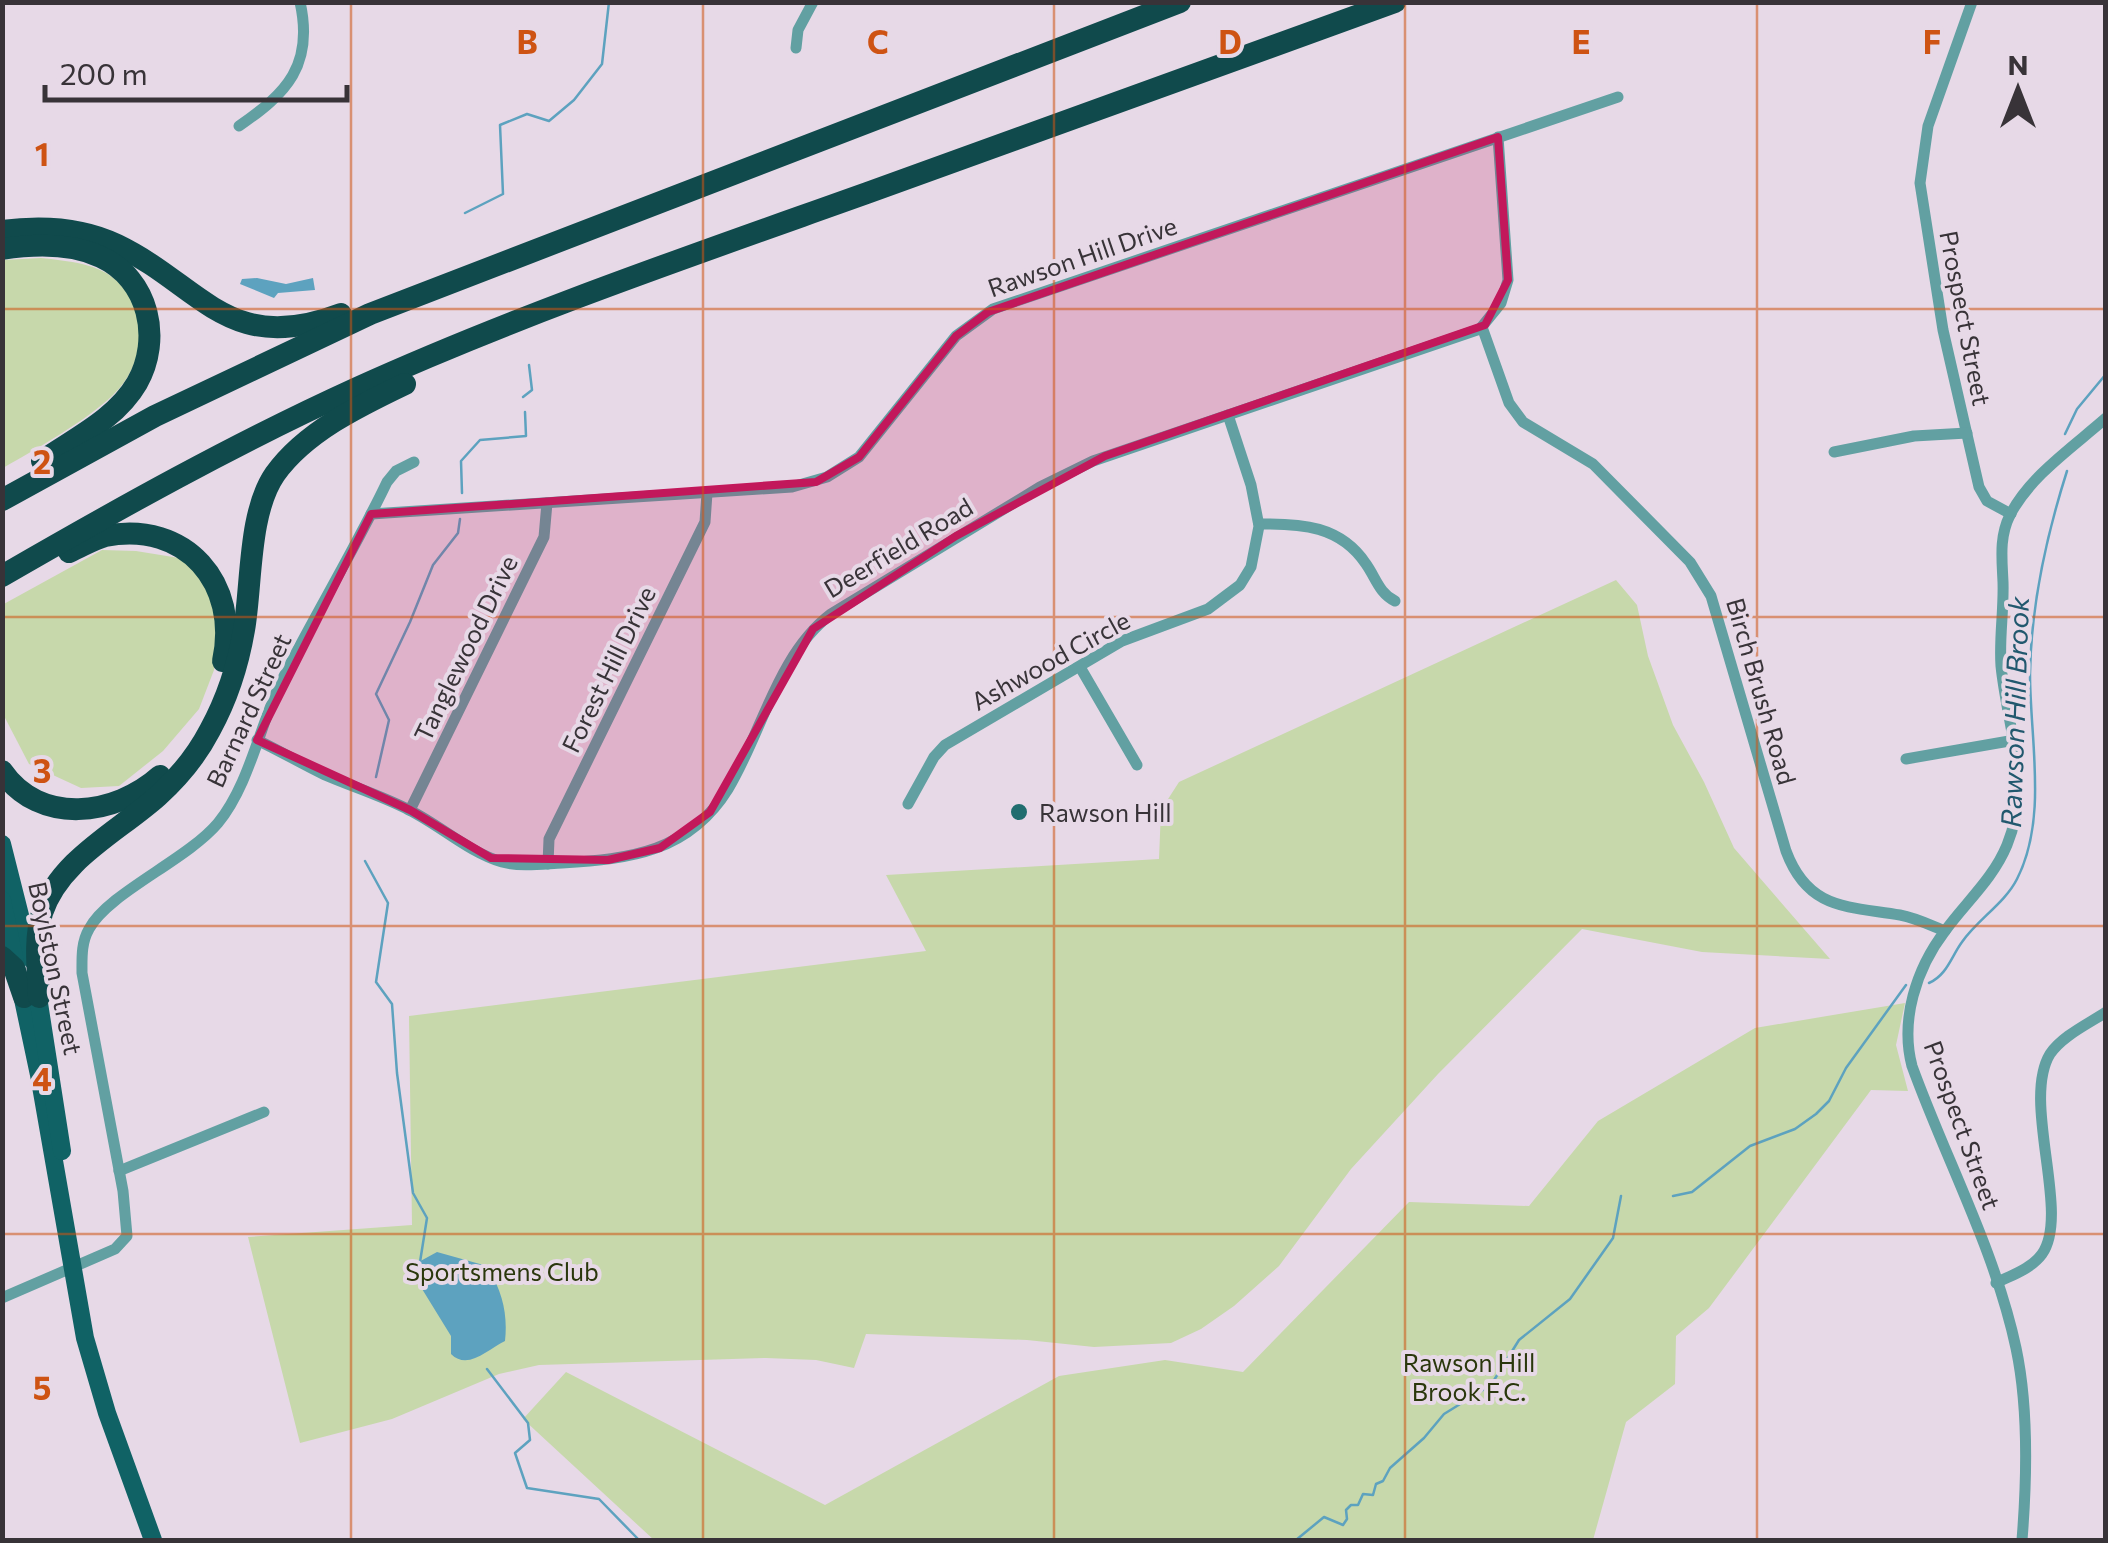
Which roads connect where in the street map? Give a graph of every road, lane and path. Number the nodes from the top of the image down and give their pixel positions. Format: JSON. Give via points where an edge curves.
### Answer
{"nodes":[{"id":1,"x":300,"y":2,"type":"edge"},
{"id":2,"x":813,"y":2,"type":"edge"},
{"id":3,"x":1180,"y":2,"type":"edge"},
{"id":4,"x":1395,"y":2,"type":"edge"},
{"id":5,"x":1972,"y":2,"type":"edge"},
{"id":6,"x":796,"y":48,"type":"dead end"},
{"id":7,"x":1618,"y":97,"type":"dead end"},
{"id":8,"x":239,"y":126,"type":"dead end"},
{"id":9,"x":1498,"y":137,"type":"junction"},
{"id":10,"x":2,"y":232,"type":"edge"},
{"id":11,"x":2,"y":249,"type":"edge"},
{"id":12,"x":408,"y":299,"type":"junction"},
{"id":13,"x":537,"y":314,"type":"junction"},
{"id":14,"x":1482,"y":327,"type":"junction"},
{"id":15,"x":1228,"y":415,"type":"junction"},
{"id":16,"x":2106,"y":418,"type":"edge"},
{"id":17,"x":1966,"y":433,"type":"junction"},
{"id":18,"x":1834,"y":452,"type":"dead end"},
{"id":19,"x":414,"y":462,"type":"dead end"},
{"id":20,"x":2,"y":487,"type":"edge"},
{"id":21,"x":707,"y":493,"type":"junction"},
{"id":22,"x":2,"y":500,"type":"edge"},
{"id":23,"x":547,"y":503,"type":"junction"},
{"id":24,"x":372,"y":514,"type":"junction"},
{"id":25,"x":2011,"y":514,"type":"junction"},
{"id":26,"x":1259,"y":524,"type":"junction"},
{"id":27,"x":2,"y":579,"type":"edge"},
{"id":28,"x":1395,"y":601,"type":"dead end"},
{"id":29,"x":1080,"y":666,"type":"junction"},
{"id":30,"x":257,"y":740,"type":"junction"},
{"id":31,"x":2015,"y":740,"type":"junction"},
{"id":32,"x":1906,"y":759,"type":"dead end"},
{"id":33,"x":1138,"y":766,"type":"dead end"},
{"id":34,"x":2,"y":770,"type":"edge"},
{"id":35,"x":908,"y":804,"type":"dead end"},
{"id":36,"x":410,"y":810,"type":"junction"},
{"id":37,"x":2,"y":844,"type":"edge"},
{"id":38,"x":548,"y":864,"type":"junction"},
{"id":39,"x":2,"y":900,"type":"edge"},
{"id":40,"x":1945,"y":931,"type":"junction"},
{"id":41,"x":2,"y":957,"type":"edge"},
{"id":42,"x":31,"y":997,"type":"junction"},
{"id":43,"x":2106,"y":1012,"type":"edge"},
{"id":44,"x":264,"y":1112,"type":"dead end"},
{"id":45,"x":119,"y":1172,"type":"junction"},
{"id":46,"x":74,"y":1269,"type":"junction"},
{"id":47,"x":1996,"y":1282,"type":"junction"},
{"id":48,"x":2,"y":1298,"type":"edge"},
{"id":49,"x":154,"y":1540,"type":"edge"},
{"id":50,"x":2022,"y":1540,"type":"edge"}],
"edges":[{"from":1,"to":8,"type":"street","via":[[304,38],[295,74],[271,104]]},
{"from":2,"to":6,"type":"street"},
{"from":3,"to":12,"type":"highway"},
{"from":4,"to":13,"type":"highway"},
{"from":5,"to":17,"type":"street","name":"Prospect Street","via":[[1928,126],[1920,183]]},
{"from":7,"to":9,"type":"street","name":"Rawson Hill Drive"},
{"from":9,"to":14,"type":"street","via":[[1508,280],[1501,303]]},
{"from":9,"to":21,"type":"street","name":"Rawson Hill Drive","via":[[988,312],[956,336],[849,465],[804,484]]},
{"from":10,"to":12,"type":"highway","via":[[46,228],[104,240],[214,310],[256,325],[310,324]]},
{"from":11,"to":20,"type":"highway","via":[[54,246],[105,259],[138,292],[151,332],[143,369],[123,401]]},
{"from":12,"to":22,"type":"highway","via":[[155,416]]},
{"from":13,"to":27,"type":"highway","via":[[331,401],[112,513]]},
{"from":13,"to":42,"type":"highway","via":[[323,430],[273,478],[258,516],[244,629],[226,699],[180,775],[78,861],[51,894],[39,928]]},
{"from":14,"to":15,"type":"street","name":"Deerfield Road"},
{"from":14,"to":40,"type":"street","name":"Birch Brush Road","via":[[1509,403],[1523,422],[1593,464],[1702,579],[1799,878],[1850,909],[1899,915]]},
{"from":15,"to":26,"type":"street","name":"Ashwood Circle"},
{"from":15,"to":38,"type":"street","name":"Deerfield Road","via":[[1060,476],[831,614],[792,660],[710,812],[652,851]]},
{"from":16,"to":25,"type":"street"},
{"from":17,"to":18,"type":"street"},
{"from":17,"to":25,"type":"street","name":"Prospect Street","via":[[1981,493]]},
{"from":19,"to":24,"type":"street","name":"Barnard Street","via":[[392,476]]},
{"from":21,"to":23,"type":"street","name":"Rawson Hill Drive"},
{"from":21,"to":38,"type":"street","name":"Forest Hill Drive","via":[[705,522],[549,839]]},
{"from":23,"to":24,"type":"street","name":"Rawson Hill Drive"},
{"from":23,"to":36,"type":"street","name":"Tanglewood Drive","via":[[541,543]]},
{"from":24,"to":30,"type":"street","name":"Barnard Street"},
{"from":25,"to":31,"type":"street","name":"Prospect Street","via":[[2002,546],[2000,652]]},
{"from":26,"to":28,"type":"street","via":[[1305,524],[1332,534],[1356,550],[1383,594]]},
{"from":26,"to":29,"type":"street","name":"Ashwood Circle","via":[[1251,568],[1226,598],[1122,640]]},
{"from":27,"to":34,"type":"highway","via":[[103,536],[162,538],[206,568],[220,594],[227,636],[202,721],[146,788],[110,804],[68,810],[30,798]]},
{"from":29,"to":33,"type":"street"},
{"from":29,"to":35,"type":"street","name":"Ashwood Circle","via":[[946,746]]},
{"from":30,"to":36,"type":"street","name":"Deerfield Road"},
{"from":30,"to":45,"type":"street","name":"Barnard Street","via":[[218,822],[98,916],[84,940],[82,973]]},
{"from":31,"to":32,"type":"street"},
{"from":31,"to":40,"type":"street","name":"Prospect Street","via":[[2018,792],[2008,844]]},
{"from":36,"to":38,"type":"street","name":"Deerfield Road","via":[[491,858]]},
{"from":37,"to":42,"type":"main road","name":"Boylston Street"},
{"from":39,"to":42,"type":"main road","name":"Boylston Street"},
{"from":40,"to":47,"type":"street","name":"Prospect Street","via":[[1916,990],[1907,1042]]},
{"from":41,"to":42,"type":"highway"},
{"from":42,"to":46,"type":"main road","name":"Boylston Street","via":[[58,1120]]},
{"from":43,"to":47,"type":"street","via":[[2047,1061],[2042,1099],[2048,1242],[2029,1266]]},
{"from":44,"to":45,"type":"street"},
{"from":45,"to":46,"type":"street","name":"Barnard Street","via":[[126,1236],[115,1250]]},
{"from":46,"to":48,"type":"street"},
{"from":46,"to":49,"type":"main road","name":"Boylston Street","via":[[93,1366]]},
{"from":47,"to":50,"type":"street","name":"Prospect Street","via":[[2021,1383]]}]}
